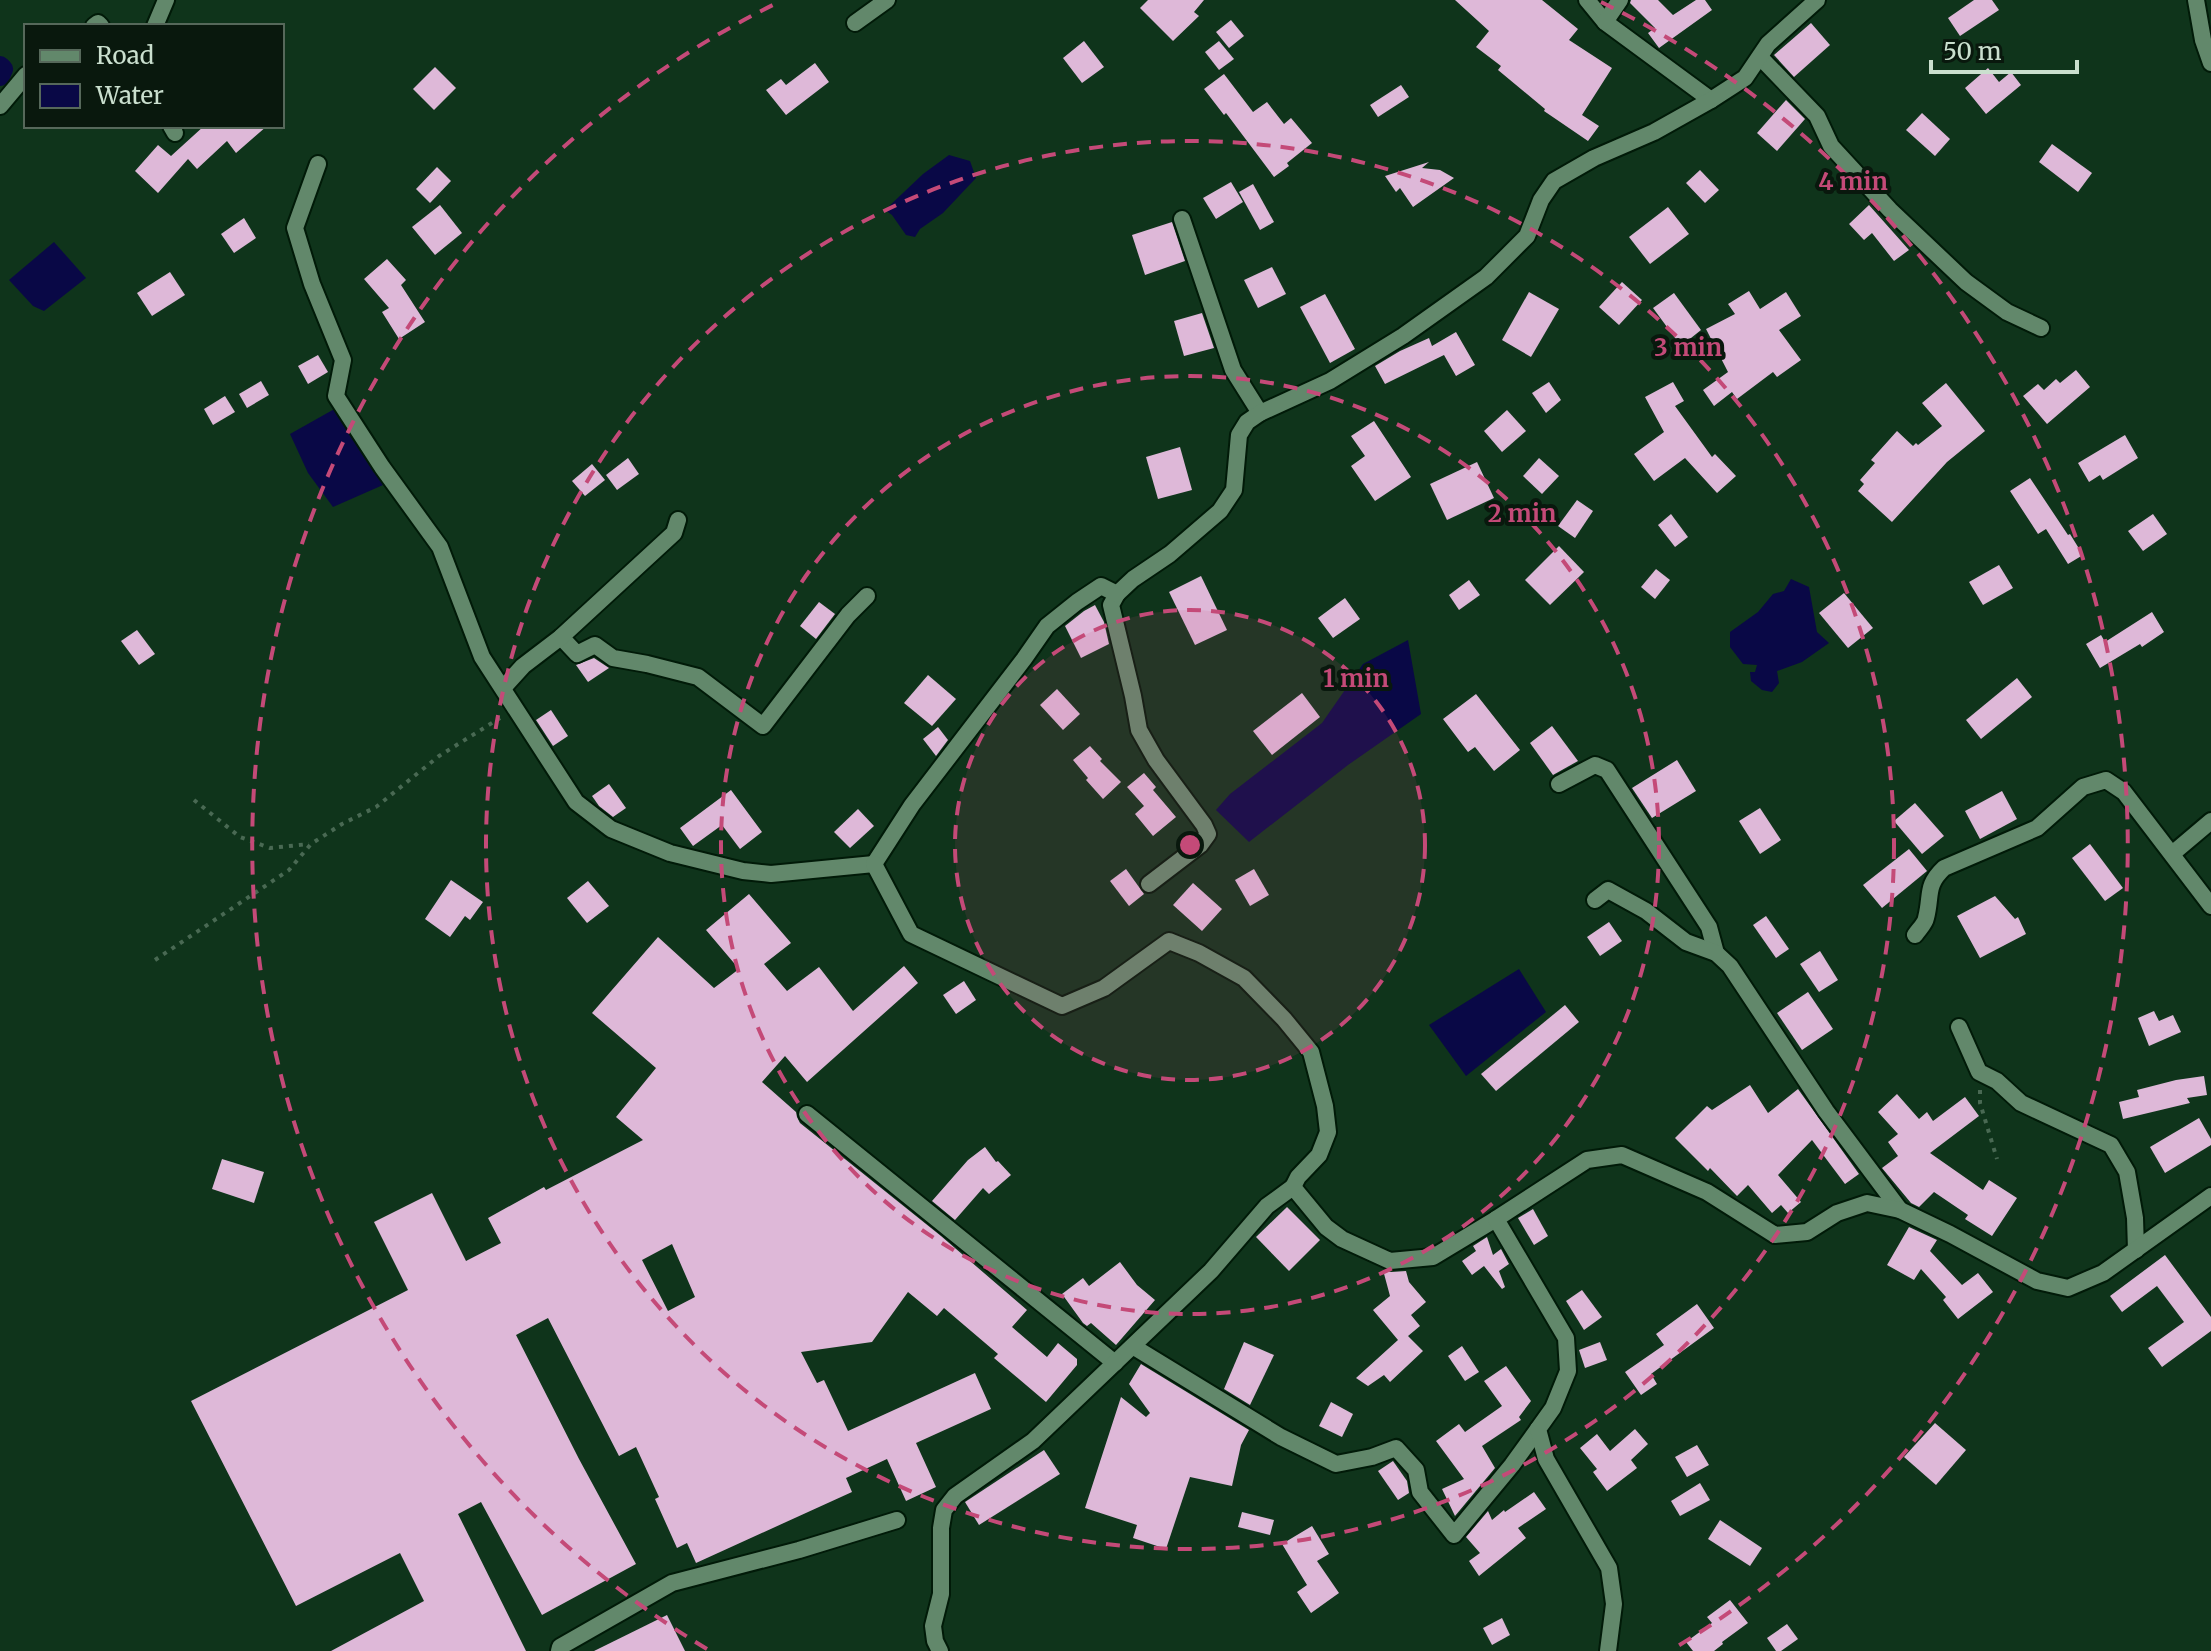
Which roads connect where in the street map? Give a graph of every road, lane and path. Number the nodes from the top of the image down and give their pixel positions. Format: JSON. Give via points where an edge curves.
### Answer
{"nodes":[{"id":1,"x":166,"y":0,"type":"edge"},
{"id":2,"x":887,"y":0,"type":"edge"},
{"id":3,"x":1587,"y":0,"type":"edge"},
{"id":4,"x":1620,"y":0,"type":"edge"},
{"id":5,"x":2196,"y":0,"type":"edge"},
{"id":6,"x":1811,"y":2,"type":"edge"},
{"id":7,"x":1605,"y":22,"type":"junction"},
{"id":8,"x":855,"y":23,"type":"dead end"},
{"id":9,"x":156,"y":24,"type":"edge"},
{"id":10,"x":1760,"y":57,"type":"junction"},
{"id":11,"x":2211,"y":63,"type":"edge"},
{"id":12,"x":24,"y":77,"type":"edge"},
{"id":13,"x":1711,"y":100,"type":"junction"},
{"id":14,"x":0,"y":106,"type":"edge"},
{"id":15,"x":318,"y":164,"type":"dead end"},
{"id":16,"x":1182,"y":219,"type":"dead end"},
{"id":17,"x":2041,"y":328,"type":"dead end"},
{"id":18,"x":1260,"y":413,"type":"junction"},
{"id":19,"x":678,"y":520,"type":"dead end"},
{"id":20,"x":1117,"y":594,"type":"junction"},
{"id":21,"x":867,"y":596,"type":"dead end"},
{"id":22,"x":561,"y":637,"type":"junction"},
{"id":23,"x":503,"y":688,"type":"junction"},
{"id":24,"x":516,"y":709,"type":"junction"},
{"id":25,"x":1559,"y":784,"type":"dead end"},
{"id":26,"x":194,"y":800,"type":"dead end"},
{"id":27,"x":2211,"y":821,"type":"edge"},
{"id":28,"x":311,"y":844,"type":"junction"},
{"id":29,"x":2172,"y":854,"type":"junction"},
{"id":30,"x":874,"y":864,"type":"junction"},
{"id":31,"x":1149,"y":884,"type":"dead end"},
{"id":32,"x":1595,"y":900,"type":"dead end"},
{"id":33,"x":2211,"y":906,"type":"edge"},
{"id":34,"x":1915,"y":935,"type":"dead end"},
{"id":35,"x":1716,"y":953,"type":"junction"},
{"id":36,"x":155,"y":960,"type":"dead end"},
{"id":37,"x":1959,"y":1027,"type":"dead end"},
{"id":38,"x":1979,"y":1072,"type":"junction"},
{"id":39,"x":807,"y":1114,"type":"dead end"},
{"id":40,"x":1997,"y":1159,"type":"dead end"},
{"id":41,"x":1293,"y":1187,"type":"junction"},
{"id":42,"x":2211,"y":1196,"type":"edge"},
{"id":43,"x":1900,"y":1210,"type":"junction"},
{"id":44,"x":1496,"y":1219,"type":"junction"},
{"id":45,"x":2136,"y":1250,"type":"junction"},
{"id":46,"x":1134,"y":1347,"type":"junction"},
{"id":47,"x":1115,"y":1363,"type":"junction"},
{"id":48,"x":1538,"y":1429,"type":"junction"},
{"id":49,"x":897,"y":1520,"type":"dead end"},
{"id":50,"x":559,"y":1651,"type":"edge"},
{"id":51,"x":940,"y":1651,"type":"edge"},
{"id":52,"x":1608,"y":1651,"type":"edge"}],
"edges":[{"from":1,"to":9,"type":"street"},
{"from":2,"to":8,"type":"street"},
{"from":3,"to":7,"type":"street"},
{"from":4,"to":7,"type":"street"},
{"from":5,"to":11,"type":"street"},
{"from":6,"to":10,"type":"street"},
{"from":7,"to":13,"type":"street"},
{"from":10,"to":13,"type":"street","via":[[1745,78]]},
{"from":10,"to":17,"type":"street","via":[[1817,116],[1831,146],[1890,210],[1966,282],[2007,312]]},
{"from":12,"to":14,"type":"street"},
{"from":13,"to":18,"type":"street","via":[[1554,181],[1527,236],[1486,277],[1330,381]]},
{"from":15,"to":23,"type":"street","via":[[295,228],[343,360],[336,396],[440,547],[482,657]]},
{"from":16,"to":18,"type":"street","via":[[1233,370]]},
{"from":18,"to":20,"type":"street","via":[[1239,435],[1234,490],[1220,511]]},
{"from":19,"to":22,"type":"street","via":[[674,533]]},
{"from":20,"to":30,"type":"street","via":[[1101,586],[1047,626]]},
{"from":20,"to":31,"type":"street","via":[[1111,605],[1139,730],[1208,834]]},
{"from":21,"to":22,"type":"street","via":[[763,726],[698,677],[613,658],[595,645],[577,654]]},
{"from":22,"to":23,"type":"street"},
{"from":23,"to":24,"type":"street"},
{"from":24,"to":28,"type":"path","via":[[439,756],[376,807]]},
{"from":24,"to":30,"type":"street","via":[[576,802],[611,829],[670,853],[743,871],[771,874]]},
{"from":25,"to":35,"type":"street","via":[[1595,765],[1607,770],[1709,927]]},
{"from":26,"to":28,"type":"path","via":[[240,837],[270,848]]},
{"from":27,"to":29,"type":"street"},
{"from":28,"to":36,"type":"path","via":[[289,870]]},
{"from":29,"to":33,"type":"street"},
{"from":29,"to":34,"type":"street","via":[[2124,792],[2106,780],[2083,787],[2037,828],[1944,868],[1934,877],[1926,921]]},
{"from":30,"to":41,"type":"street","via":[[911,934],[1062,1006],[1104,988],[1169,941],[1244,978],[1311,1052],[1319,1080],[1328,1132],[1319,1155]]},
{"from":32,"to":35,"type":"street","via":[[1608,890],[1686,942]]},
{"from":35,"to":43,"type":"street"},
{"from":37,"to":38,"type":"street"},
{"from":38,"to":40,"type":"path","via":[[1980,1103]]},
{"from":38,"to":45,"type":"street","via":[[2021,1103],[2111,1145],[2127,1172]]},
{"from":39,"to":47,"type":"street"},
{"from":41,"to":44,"type":"street","via":[[1326,1227],[1390,1261],[1433,1257]]},
{"from":41,"to":46,"type":"street","via":[[1267,1206]]},
{"from":42,"to":45,"type":"street"},
{"from":43,"to":44,"type":"street","via":[[1867,1203],[1837,1213],[1807,1232],[1775,1235],[1707,1192],[1622,1155],[1587,1160]]},
{"from":43,"to":45,"type":"street","via":[[2037,1281],[2068,1288]]},
{"from":44,"to":48,"type":"street","via":[[1566,1338],[1568,1371]]},
{"from":46,"to":47,"type":"street"},
{"from":46,"to":48,"type":"street","via":[[1281,1437],[1336,1464],[1396,1448],[1416,1470],[1420,1492],[1454,1535]]},
{"from":47,"to":51,"type":"street","via":[[1033,1441],[955,1496],[944,1510],[941,1594],[933,1626]]},
{"from":48,"to":52,"type":"street","via":[[1546,1459],[1609,1568],[1614,1604]]},
{"from":49,"to":50,"type":"street","via":[[672,1583]]}]}
